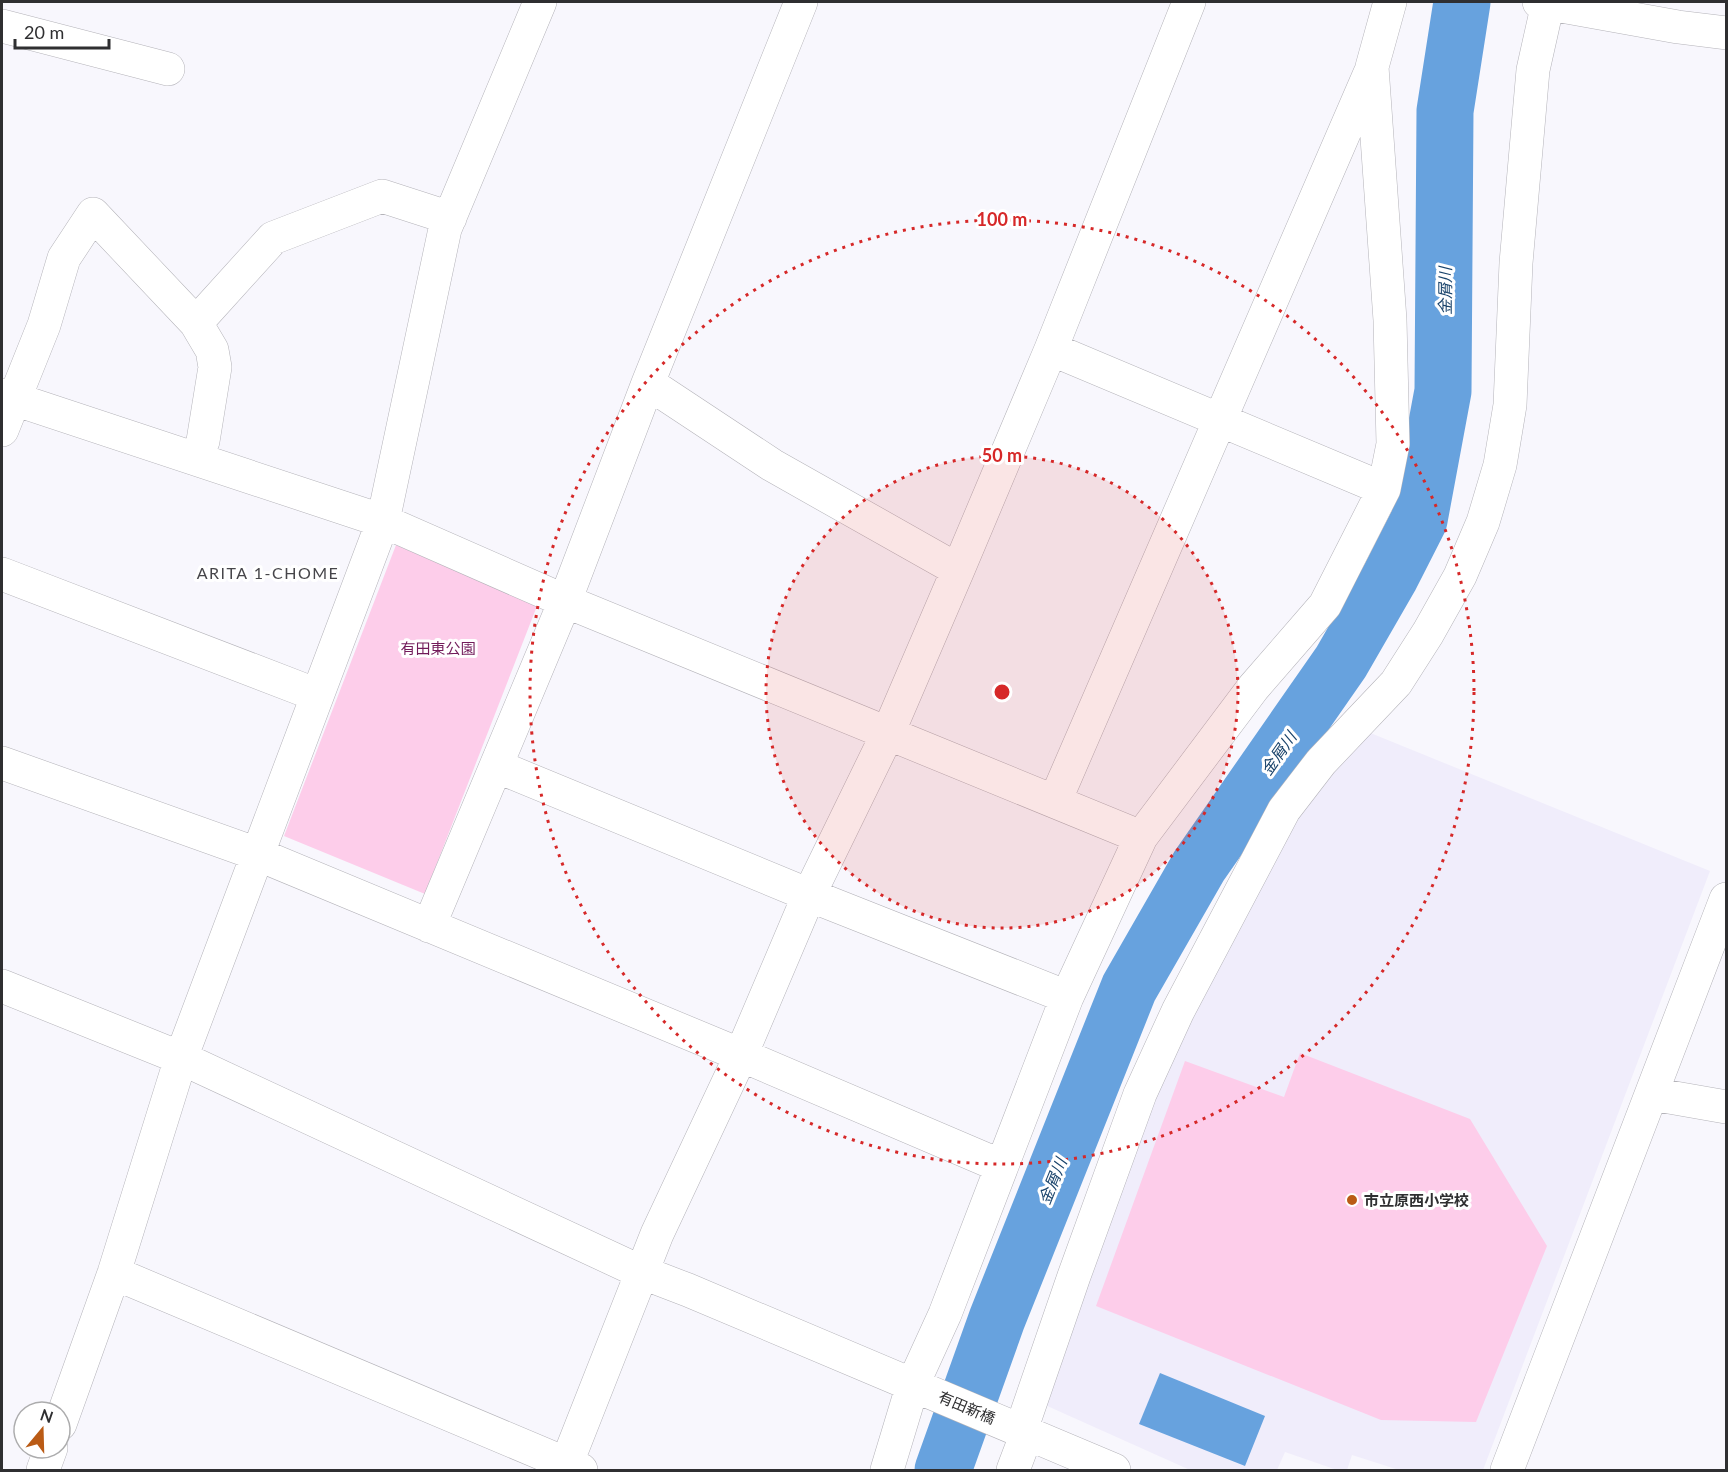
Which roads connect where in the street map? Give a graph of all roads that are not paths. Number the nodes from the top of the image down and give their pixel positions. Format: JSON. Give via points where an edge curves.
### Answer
{"nodes":[{"id":1,"x":540,"y":2,"type":"edge"},
{"id":2,"x":801,"y":2,"type":"edge"},
{"id":3,"x":1189,"y":2,"type":"edge"},
{"id":4,"x":1390,"y":2,"type":"edge"},
{"id":5,"x":1542,"y":2,"type":"edge"},
{"id":6,"x":2,"y":26,"type":"edge"},
{"id":7,"x":1726,"y":33,"type":"edge"},
{"id":8,"x":1372,"y":67,"type":"junction"},
{"id":9,"x":168,"y":69,"type":"dead end"},
{"id":10,"x":450,"y":218,"type":"junction"},
{"id":11,"x":196,"y":323,"type":"junction"},
{"id":12,"x":1051,"y":349,"type":"junction"},
{"id":13,"x":648,"y":383,"type":"junction"},
{"id":14,"x":8,"y":396,"type":"edge"},
{"id":15,"x":1221,"y":420,"type":"junction"},
{"id":16,"x":2,"y":429,"type":"edge"},
{"id":17,"x":196,"y":459,"type":"junction"},
{"id":18,"x":1384,"y":489,"type":"junction"},
{"id":19,"x":383,"y":521,"type":"junction"},
{"id":20,"x":958,"y":570,"type":"junction"},
{"id":21,"x":2,"y":574,"type":"edge"},
{"id":22,"x":565,"y":601,"type":"junction"},
{"id":23,"x":317,"y":695,"type":"junction"},
{"id":24,"x":888,"y":733,"type":"junction"},
{"id":25,"x":2,"y":763,"type":"edge"},
{"id":26,"x":496,"y":766,"type":"junction"},
{"id":27,"x":1056,"y":801,"type":"junction"},
{"id":28,"x":1141,"y":837,"type":"junction"},
{"id":29,"x":257,"y":854,"type":"junction"},
{"id":30,"x":809,"y":895,"type":"junction"},
{"id":31,"x":1726,"y":899,"type":"edge"},
{"id":32,"x":429,"y":926,"type":"junction"},
{"id":33,"x":2,"y":986,"type":"edge"},
{"id":34,"x":1067,"y":997,"type":"junction"},
{"id":35,"x":741,"y":1056,"type":"junction"},
{"id":36,"x":182,"y":1058,"type":"junction"},
{"id":37,"x":1653,"y":1094,"type":"junction"},
{"id":38,"x":1726,"y":1107,"type":"edge"},
{"id":39,"x":1001,"y":1166,"type":"junction"},
{"id":40,"x":641,"y":1272,"type":"junction"},
{"id":41,"x":114,"y":1273,"type":"junction"},
{"id":42,"x":913,"y":1384,"type":"junction"},
{"id":43,"x":69,"y":1400,"type":"edge"},
{"id":44,"x":1024,"y":1431,"type":"junction"},
{"id":45,"x":570,"y":1468,"type":"edge"},
{"id":46,"x":887,"y":1470,"type":"edge"},
{"id":47,"x":1013,"y":1470,"type":"edge"},
{"id":48,"x":1114,"y":1470,"type":"edge"},
{"id":49,"x":1507,"y":1470,"type":"edge"}],
"edges":[{"from":1,"to":10,"type":"street"},
{"from":2,"to":13,"type":"street"},
{"from":3,"to":12,"type":"street"},
{"from":4,"to":8,"type":"street"},
{"from":5,"to":7,"type":"street"},
{"from":5,"to":44,"type":"street","via":[[1516,263],[1510,405],[1500,465],[1482,522],[1460,576],[1396,683],[1321,762],[1284,810],[1178,1011],[1140,1094],[1074,1276]]},
{"from":6,"to":9,"type":"street"},
{"from":8,"to":15,"type":"street"},
{"from":8,"to":18,"type":"street","via":[[1390,320],[1393,444]]},
{"from":10,"to":11,"type":"street","via":[[382,196],[273,238]]},
{"from":10,"to":19,"type":"street"},
{"from":11,"to":14,"type":"street","via":[[93,214],[64,258],[44,325]]},
{"from":11,"to":17,"type":"street","via":[[212,350],[215,367],[203,441]]},
{"from":12,"to":15,"type":"street"},
{"from":12,"to":20,"type":"street"},
{"from":13,"to":20,"type":"street","via":[[772,465]]},
{"from":13,"to":22,"type":"street"},
{"from":14,"to":16,"type":"street"},
{"from":14,"to":17,"type":"street"},
{"from":15,"to":18,"type":"street"},
{"from":15,"to":27,"type":"street"},
{"from":17,"to":19,"type":"street"},
{"from":18,"to":28,"type":"street","via":[[1325,605],[1253,688]]},
{"from":19,"to":22,"type":"street"},
{"from":19,"to":23,"type":"street"},
{"from":20,"to":24,"type":"street"},
{"from":21,"to":23,"type":"street"},
{"from":22,"to":24,"type":"street"},
{"from":22,"to":26,"type":"street"},
{"from":23,"to":29,"type":"street"},
{"from":24,"to":27,"type":"street"},
{"from":24,"to":30,"type":"street"},
{"from":25,"to":29,"type":"street"},
{"from":26,"to":30,"type":"street"},
{"from":26,"to":32,"type":"street"},
{"from":27,"to":28,"type":"street"},
{"from":28,"to":34,"type":"street"},
{"from":29,"to":32,"type":"street"},
{"from":29,"to":36,"type":"street"},
{"from":30,"to":34,"type":"street"},
{"from":30,"to":35,"type":"street"},
{"from":31,"to":37,"type":"street"},
{"from":32,"to":35,"type":"street"},
{"from":33,"to":36,"type":"street","name":"有田新橋"},
{"from":34,"to":39,"type":"street"},
{"from":35,"to":39,"type":"street"},
{"from":35,"to":40,"type":"street"},
{"from":36,"to":40,"type":"street","name":"有田新橋"},
{"from":36,"to":41,"type":"street"},
{"from":37,"to":38,"type":"street"},
{"from":37,"to":49,"type":"street"},
{"from":39,"to":42,"type":"street","via":[[945,1314]]},
{"from":40,"to":42,"type":"street","name":"有田新橋"},
{"from":40,"to":45,"type":"street"},
{"from":41,"to":43,"type":"street"},
{"from":41,"to":45,"type":"street"},
{"from":42,"to":44,"type":"street","name":"有田新橋"},
{"from":42,"to":46,"type":"street"},
{"from":44,"to":47,"type":"street"},
{"from":44,"to":48,"type":"street","name":"有田新橋"}]}
